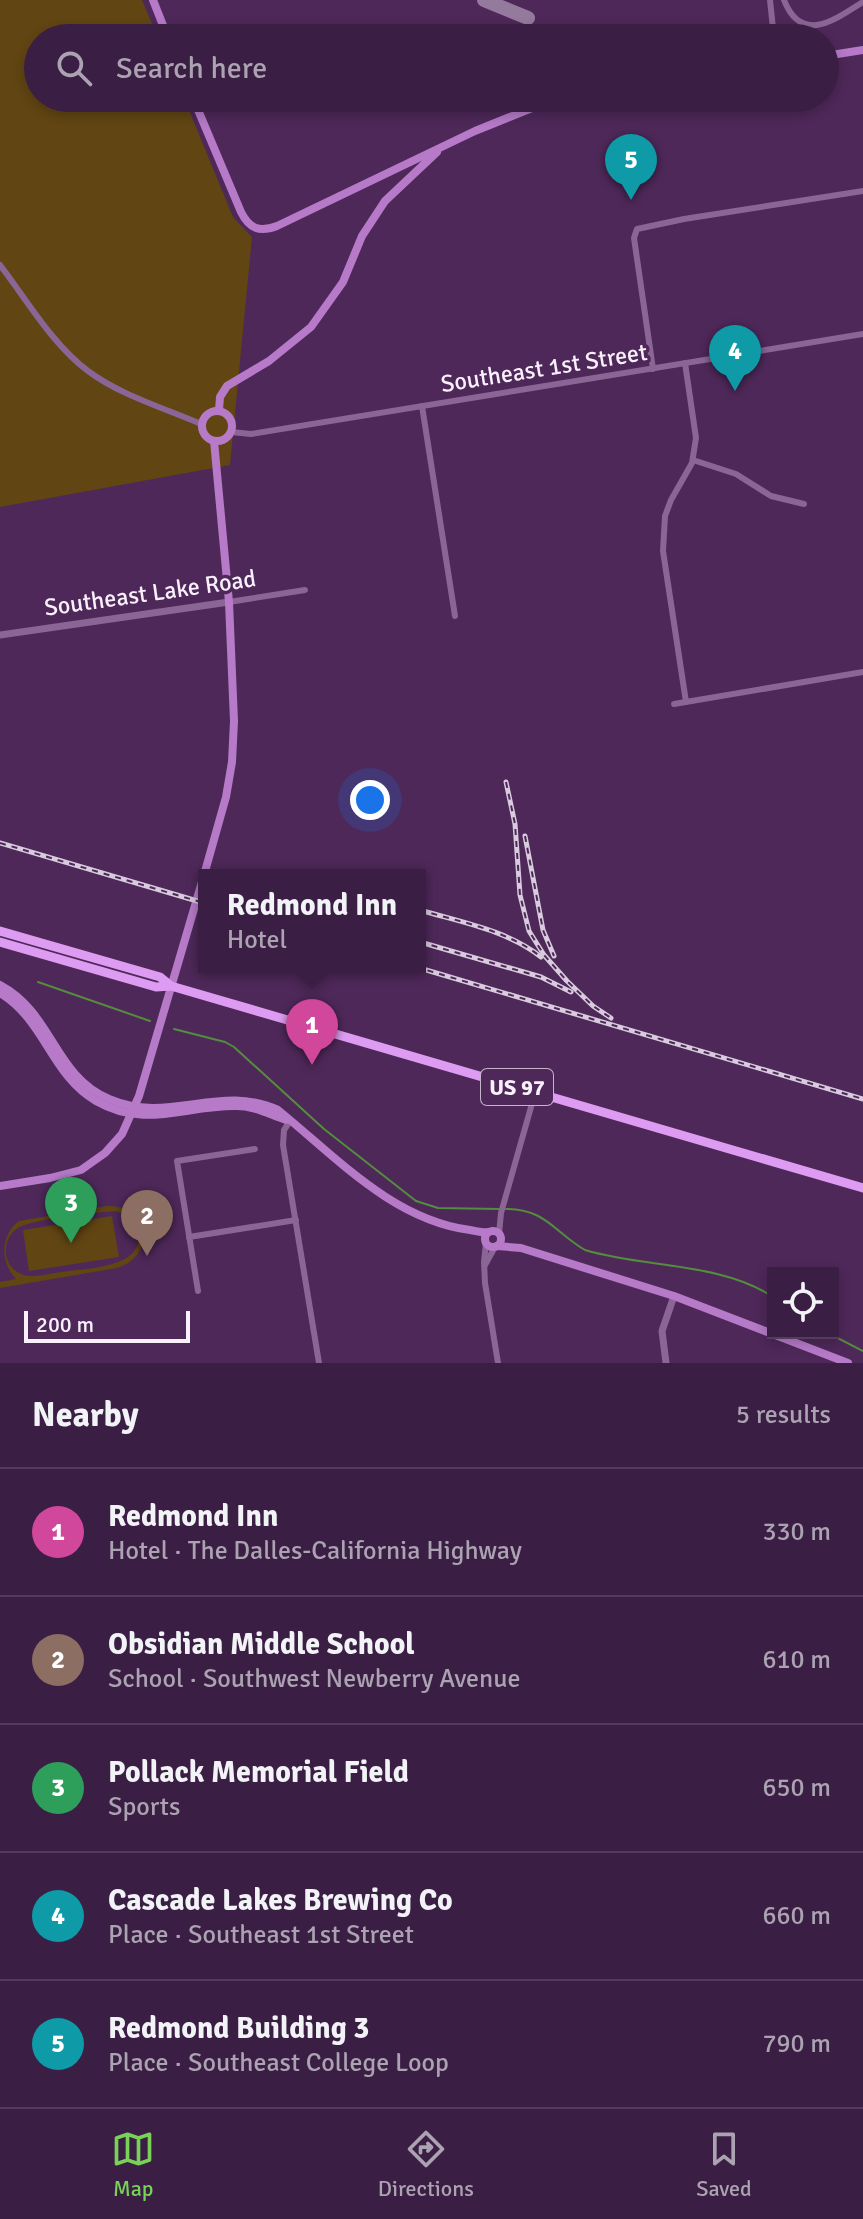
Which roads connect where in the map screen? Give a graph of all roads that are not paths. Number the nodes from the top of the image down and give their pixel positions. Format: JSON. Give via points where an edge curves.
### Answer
{"nodes":[{"id":1,"x":153,"y":0,"type":"edge"},
{"id":2,"x":770,"y":0,"type":"edge"},
{"id":3,"x":784,"y":0,"type":"edge"},
{"id":4,"x":863,"y":2,"type":"edge"},
{"id":5,"x":162,"y":24,"type":"edge"},
{"id":6,"x":773,"y":24,"type":"edge"},
{"id":7,"x":811,"y":24,"type":"edge"},
{"id":8,"x":824,"y":24,"type":"edge"},
{"id":9,"x":863,"y":50,"type":"edge"},
{"id":10,"x":839,"y":54,"type":"edge"},
{"id":11,"x":199,"y":112,"type":"edge"},
{"id":12,"x":520,"y":112,"type":"edge"},
{"id":13,"x":442,"y":146,"type":"junction"},
{"id":14,"x":863,"y":191,"type":"edge"},
{"id":15,"x":0,"y":265,"type":"edge"},
{"id":16,"x":863,"y":334,"type":"edge"},
{"id":17,"x":685,"y":363,"type":"junction"},
{"id":18,"x":653,"y":369,"type":"junction"},
{"id":19,"x":422,"y":406,"type":"junction"},
{"id":20,"x":219,"y":410,"type":"junction"},
{"id":21,"x":201,"y":424,"type":"junction"},
{"id":22,"x":231,"y":432,"type":"junction"},
{"id":23,"x":214,"y":441,"type":"junction"},
{"id":24,"x":693,"y":460,"type":"junction"},
{"id":25,"x":804,"y":504,"type":"dead end"},
{"id":26,"x":305,"y":590,"type":"dead end"},
{"id":27,"x":229,"y":602,"type":"junction"},
{"id":28,"x":455,"y":616,"type":"dead end"},
{"id":29,"x":0,"y":635,"type":"edge"},
{"id":30,"x":863,"y":672,"type":"edge"},
{"id":31,"x":686,"y":702,"type":"junction"},
{"id":32,"x":674,"y":704,"type":"dead end"},
{"id":33,"x":206,"y":869,"type":"edge"},
{"id":34,"x":198,"y":895,"type":"edge"},
{"id":35,"x":0,"y":931,"type":"edge"},
{"id":36,"x":0,"y":942,"type":"edge"},
{"id":37,"x":0,"y":985,"type":"edge"},
{"id":38,"x":171,"y":986,"type":"junction"},
{"id":39,"x":0,"y":993,"type":"edge"},
{"id":40,"x":535,"y":1093,"type":"junction"},
{"id":41,"x":134,"y":1111,"type":"junction"},
{"id":42,"x":290,"y":1121,"type":"junction"},
{"id":43,"x":255,"y":1149,"type":"dead end"},
{"id":44,"x":0,"y":1186,"type":"edge"},
{"id":45,"x":863,"y":1188,"type":"edge"},
{"id":46,"x":296,"y":1220,"type":"junction"},
{"id":47,"x":189,"y":1237,"type":"junction"},
{"id":48,"x":492,"y":1239,"type":"junction"},
{"id":49,"x":198,"y":1291,"type":"dead end"},
{"id":50,"x":674,"y":1296,"type":"junction"},
{"id":51,"x":843,"y":1362,"type":"edge"},
{"id":52,"x":319,"y":1363,"type":"edge"},
{"id":53,"x":498,"y":1363,"type":"edge"},
{"id":54,"x":666,"y":1363,"type":"edge"}],
"edges":[{"from":1,"to":5,"type":"main road"},
{"from":2,"to":6,"type":"street"},
{"from":3,"to":7,"type":"street","via":[[795,17]]},
{"from":4,"to":8,"type":"street"},
{"from":9,"to":10,"type":"main road"},
{"from":11,"to":13,"type":"main road","via":[[241,212],[259,230]]},
{"from":12,"to":13,"type":"main road"},
{"from":13,"to":20,"type":"main road","via":[[385,201],[362,236],[343,282],[311,327],[227,386]]},
{"from":14,"to":18,"type":"street","via":[[637,229],[634,238]]},
{"from":15,"to":21,"type":"street","via":[[67,353],[88,372]]},
{"from":16,"to":17,"type":"street","name":"Southeast 1st Street"},
{"from":17,"to":18,"type":"street","name":"Southeast 1st Street"},
{"from":17,"to":24,"type":"street","via":[[696,438]]},
{"from":18,"to":19,"type":"street","name":"Southeast 1st Street"},
{"from":19,"to":22,"type":"street","name":"Southeast 1st Street","via":[[251,434]]},
{"from":19,"to":28,"type":"street"},
{"from":20,"to":21,"type":"main road","via":[[205,415]]},
{"from":20,"to":22,"type":"main road","via":[[230,418]]},
{"from":21,"to":23,"type":"main road"},
{"from":22,"to":23,"type":"main road"},
{"from":23,"to":27,"type":"main road"},
{"from":24,"to":25,"type":"street","via":[[736,474],[771,496]]},
{"from":24,"to":31,"type":"street","via":[[671,500],[663,532]]},
{"from":26,"to":27,"type":"street","name":"Southeast Lake Road"},
{"from":27,"to":29,"type":"street","name":"Southeast Lake Road"},
{"from":27,"to":33,"type":"main road","via":[[232,762]]},
{"from":30,"to":31,"type":"street"},
{"from":31,"to":32,"type":"street"},
{"from":34,"to":38,"type":"main road"},
{"from":35,"to":38,"type":"highway","number":"US 97","via":[[160,977]]},
{"from":36,"to":38,"type":"highway","number":"US 97","via":[[156,987]]},
{"from":37,"to":41,"type":"main road","via":[[34,1011],[85,1085]]},
{"from":38,"to":40,"type":"highway","number":"US 97"},
{"from":38,"to":41,"type":"main road"},
{"from":39,"to":41,"type":"main road","via":[[28,1015],[60,1067],[83,1092],[107,1106]]},
{"from":40,"to":45,"type":"highway","number":"US 97"},
{"from":40,"to":48,"type":"street"},
{"from":41,"to":42,"type":"main road","via":[[243,1100],[268,1105]]},
{"from":41,"to":44,"type":"main road","via":[[110,1147],[81,1170]]},
{"from":42,"to":46,"type":"street","via":[[283,1145]]},
{"from":42,"to":48,"type":"main road","via":[[390,1201]]},
{"from":43,"to":47,"type":"street","via":[[177,1161]]},
{"from":46,"to":47,"type":"street"},
{"from":46,"to":52,"type":"street"},
{"from":47,"to":49,"type":"street"},
{"from":48,"to":50,"type":"main road"},
{"from":48,"to":53,"type":"street","via":[[485,1283]]},
{"from":50,"to":51,"type":"main road"},
{"from":50,"to":54,"type":"street","via":[[662,1331]]}]}
